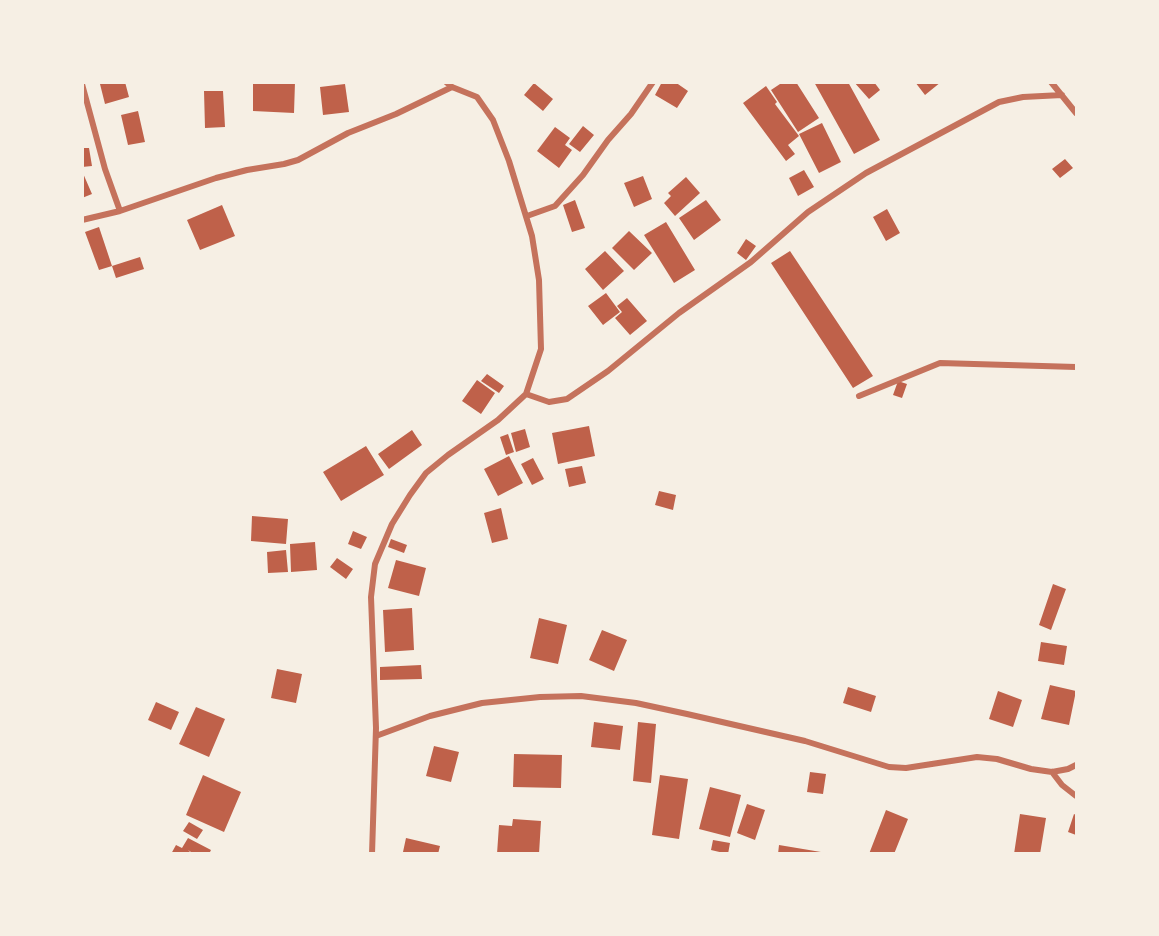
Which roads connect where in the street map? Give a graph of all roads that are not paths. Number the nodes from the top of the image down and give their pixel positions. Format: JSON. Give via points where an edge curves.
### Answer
{"nodes":[{"id":1,"x":446,"y":82,"type":"edge"},
{"id":2,"x":653,"y":82,"type":"edge"},
{"id":3,"x":1051,"y":82,"type":"edge"},
{"id":4,"x":82,"y":84,"type":"edge"},
{"id":5,"x":452,"y":87,"type":"junction"},
{"id":6,"x":1062,"y":95,"type":"junction"},
{"id":7,"x":1077,"y":113,"type":"edge"},
{"id":8,"x":120,"y":211,"type":"junction"},
{"id":9,"x":527,"y":216,"type":"junction"},
{"id":10,"x":82,"y":220,"type":"edge"},
{"id":11,"x":1077,"y":367,"type":"edge"},
{"id":12,"x":526,"y":394,"type":"junction"},
{"id":13,"x":859,"y":396,"type":"dead end"},
{"id":14,"x":376,"y":736,"type":"junction"},
{"id":15,"x":1077,"y":765,"type":"edge"},
{"id":16,"x":1052,"y":772,"type":"junction"},
{"id":17,"x":1077,"y":796,"type":"edge"},
{"id":18,"x":372,"y":854,"type":"edge"}],
"edges":[{"from":1,"to":5,"type":"street"},
{"from":2,"to":9,"type":"street","via":[[555,206]]},
{"from":3,"to":6,"type":"street"},
{"from":4,"to":8,"type":"street"},
{"from":5,"to":8,"type":"street","via":[[298,160],[216,177]]},
{"from":5,"to":9,"type":"street","via":[[477,97],[493,120]]},
{"from":6,"to":7,"type":"street"},
{"from":6,"to":12,"type":"street","via":[[1023,96],[999,102],[866,173],[808,212],[751,262],[567,399],[549,402]]},
{"from":8,"to":10,"type":"street"},
{"from":9,"to":12,"type":"street","via":[[539,280],[542,333],[541,349]]},
{"from":11,"to":13,"type":"street","via":[[940,363]]},
{"from":12,"to":14,"type":"street","via":[[498,420],[426,473],[380,548],[371,597]]},
{"from":14,"to":16,"type":"street","via":[[430,716],[482,703],[581,696],[636,703],[805,741],[889,767],[977,757]]},
{"from":14,"to":18,"type":"street"},
{"from":15,"to":16,"type":"street"},
{"from":16,"to":17,"type":"street"}]}
